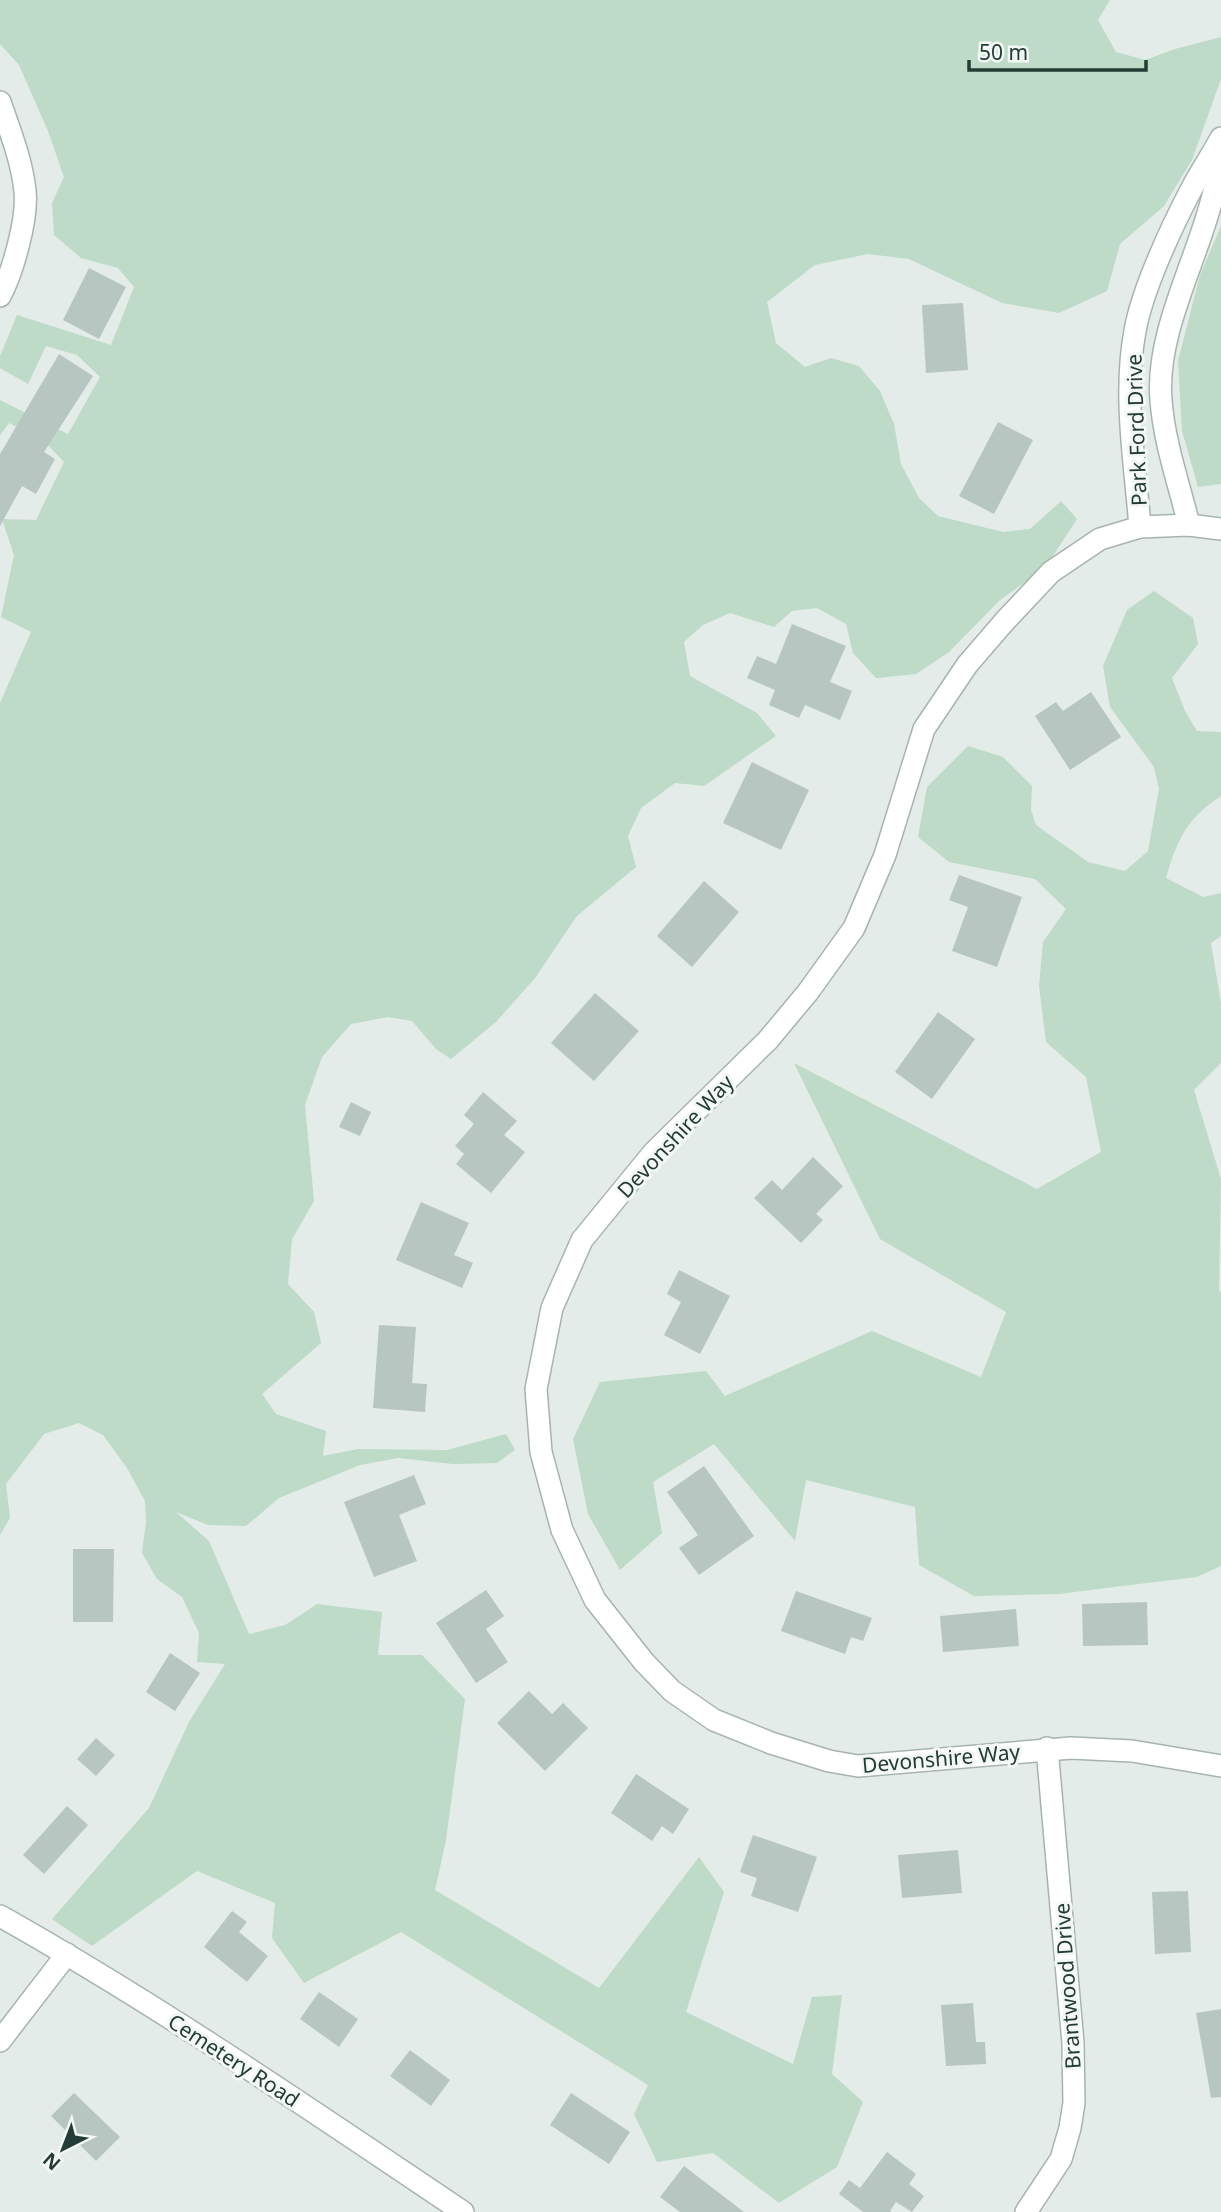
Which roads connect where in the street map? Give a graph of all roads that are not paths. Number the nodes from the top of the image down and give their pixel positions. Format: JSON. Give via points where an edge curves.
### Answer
{"nodes":[{"id":1,"x":0,"y":102,"type":"edge"},
{"id":2,"x":1220,"y":139,"type":"edge"},
{"id":3,"x":0,"y":296,"type":"edge"},
{"id":4,"x":1189,"y":525,"type":"junction"},
{"id":5,"x":1140,"y":527,"type":"junction"},
{"id":6,"x":1221,"y":529,"type":"edge"},
{"id":7,"x":1047,"y":1748,"type":"junction"},
{"id":8,"x":1221,"y":1766,"type":"edge"},
{"id":9,"x":0,"y":1916,"type":"edge"},
{"id":10,"x":67,"y":1954,"type":"junction"},
{"id":11,"x":0,"y":2041,"type":"edge"},
{"id":12,"x":463,"y":2212,"type":"edge"},
{"id":13,"x":1027,"y":2212,"type":"edge"}],
"edges":[{"from":1,"to":3,"type":"street","via":[[26,193],[20,236]]},
{"from":2,"to":4,"type":"street","name":"Park Ford Drive","via":[[1215,187],[1164,356],[1161,398]]},
{"from":2,"to":5,"type":"street","name":"Park Ford Drive","via":[[1167,242],[1135,329],[1130,366]]},
{"from":4,"to":5,"type":"street","name":"Devonshire Way"},
{"from":4,"to":6,"type":"street","name":"Devonshire Way"},
{"from":5,"to":7,"type":"street","name":"Devonshire Way","via":[[1100,539],[1051,572],[967,665],[924,729],[885,855],[854,928],[768,1040],[654,1152],[582,1240],[552,1308],[536,1389],[541,1452],[562,1530],[595,1600],[671,1691],[714,1720],[771,1744],[858,1766]]},
{"from":7,"to":8,"type":"street","name":"Devonshire Way","via":[[1132,1751]]},
{"from":7,"to":13,"type":"street","name":"Brantwood Drive","via":[[1073,2043],[1074,2103],[1061,2159]]},
{"from":9,"to":10,"type":"street","name":"Cemetery Road"},
{"from":10,"to":11,"type":"street"},
{"from":10,"to":12,"type":"street","name":"Cemetery Road"}]}
